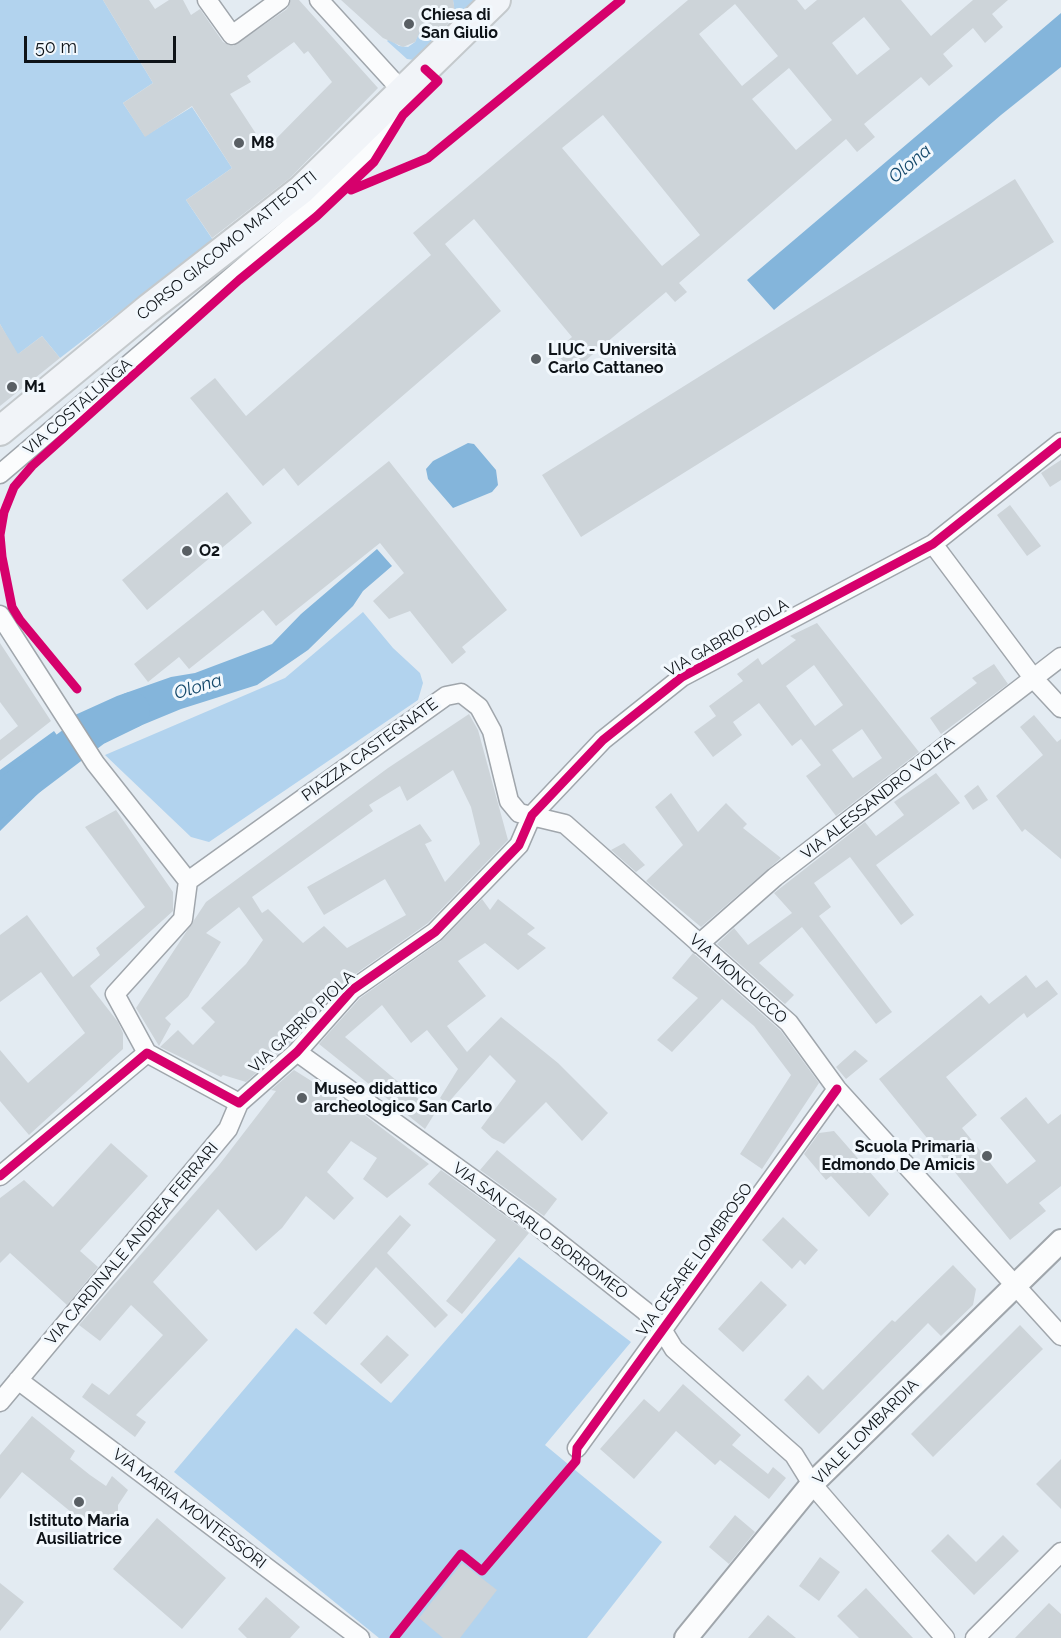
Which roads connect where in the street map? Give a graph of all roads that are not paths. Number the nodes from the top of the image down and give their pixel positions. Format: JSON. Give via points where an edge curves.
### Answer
{"nodes":[{"id":1,"x":207,"y":0,"type":"edge"},
{"id":2,"x":280,"y":0,"type":"edge"},
{"id":3,"x":319,"y":0,"type":"edge"},
{"id":4,"x":496,"y":0,"type":"edge"},
{"id":5,"x":404,"y":93,"type":"junction"},
{"id":6,"x":301,"y":190,"type":"junction"},
{"id":7,"x":265,"y":246,"type":"junction"},
{"id":8,"x":0,"y":431,"type":"edge"},
{"id":9,"x":1061,"y":442,"type":"edge"},
{"id":10,"x":0,"y":474,"type":"edge"},
{"id":11,"x":933,"y":544,"type":"junction"},
{"id":12,"x":0,"y":615,"type":"edge"},
{"id":13,"x":1061,"y":657,"type":"edge"},
{"id":14,"x":1034,"y":679,"type":"junction"},
{"id":15,"x":1061,"y":708,"type":"edge"},
{"id":16,"x":532,"y":815,"type":"junction"},
{"id":17,"x":188,"y":880,"type":"junction"},
{"id":18,"x":699,"y":944,"type":"junction"},
{"id":19,"x":297,"y":1052,"type":"junction"},
{"id":20,"x":147,"y":1053,"type":"junction"},
{"id":21,"x":837,"y":1089,"type":"junction"},
{"id":22,"x":239,"y":1103,"type":"junction"},
{"id":23,"x":0,"y":1176,"type":"edge"},
{"id":24,"x":1061,"y":1241,"type":"edge"},
{"id":25,"x":1014,"y":1287,"type":"junction"},
{"id":26,"x":663,"y":1331,"type":"junction"},
{"id":27,"x":1061,"y":1336,"type":"edge"},
{"id":28,"x":18,"y":1380,"type":"junction"},
{"id":29,"x":0,"y":1402,"type":"edge"},
{"id":30,"x":577,"y":1448,"type":"dead end"},
{"id":31,"x":812,"y":1484,"type":"junction"},
{"id":32,"x":1061,"y":1552,"type":"edge"},
{"id":33,"x":360,"y":1638,"type":"edge"},
{"id":34,"x":686,"y":1638,"type":"edge"},
{"id":35,"x":945,"y":1638,"type":"edge"},
{"id":36,"x":975,"y":1638,"type":"edge"}],
"edges":[{"from":1,"to":2,"type":"street","via":[[232,35]]},
{"from":3,"to":5,"type":"street"},
{"from":4,"to":5,"type":"main road","name":"CORSO GIACOMO MATTEOTTI"},
{"from":5,"to":6,"type":"main road","name":"CORSO GIACOMO MATTEOTTI"},
{"from":5,"to":7,"type":"street","name":"VIA COSTALUNGA","via":[[370,151],[314,206]]},
{"from":6,"to":7,"type":"street","name":"VIA COSTALUNGA"},
{"from":6,"to":8,"type":"main road","name":"CORSO GIACOMO MATTEOTTI"},
{"from":7,"to":10,"type":"street","name":"VIA COSTALUNGA"},
{"from":9,"to":11,"type":"street","name":"VIA GABRIO PIOLA"},
{"from":11,"to":14,"type":"street"},
{"from":11,"to":16,"type":"street","name":"VIA GABRIO PIOLA","via":[[682,677],[603,740]]},
{"from":12,"to":17,"type":"street","via":[[96,763]]},
{"from":13,"to":14,"type":"street","name":"VIA ALESSANDRO VOLTA"},
{"from":14,"to":15,"type":"street"},
{"from":14,"to":18,"type":"street","name":"VIA ALESSANDRO VOLTA","via":[[775,877]]},
{"from":16,"to":17,"type":"street","name":"PIAZZA CASTEGNATE","via":[[519,813],[509,801],[492,731],[479,707],[466,695],[453,693]]},
{"from":16,"to":18,"type":"street","name":"VIA MONCUCCO","via":[[566,824]]},
{"from":16,"to":19,"type":"street","name":"VIA GABRIO PIOLA","via":[[519,845],[435,932],[352,990]]},
{"from":17,"to":20,"type":"street","via":[[183,919],[115,994]]},
{"from":18,"to":21,"type":"street","name":"VIA MONCUCCO","via":[[789,1023]]},
{"from":19,"to":22,"type":"street","name":"VIA GABRIO PIOLA"},
{"from":19,"to":26,"type":"street","name":"VIA SAN CARLO BORROMEO","via":[[534,1223],[645,1311]]},
{"from":20,"to":22,"type":"street"},
{"from":20,"to":23,"type":"street"},
{"from":21,"to":25,"type":"street","name":"VIA MONCUCCO"},
{"from":21,"to":26,"type":"street","name":"VIA CESARE LOMBROSO"},
{"from":22,"to":28,"type":"street","name":"VIA CARDINALE ANDREA FERRARI","via":[[228,1129]]},
{"from":24,"to":25,"type":"street","name":"VIALE LOMBARDIA"},
{"from":25,"to":27,"type":"street","name":"VIA MONCUCCO"},
{"from":25,"to":31,"type":"street","name":"VIALE LOMBARDIA"},
{"from":26,"to":30,"type":"street","name":"VIA CESARE LOMBROSO"},
{"from":26,"to":31,"type":"street","name":"VIA SAN CARLO BORROMEO","via":[[674,1349],[794,1455]]},
{"from":28,"to":29,"type":"street","name":"VIA CARDINALE ANDREA FERRARI"},
{"from":28,"to":33,"type":"street","name":"VIA MARIA MONTESSORI"},
{"from":31,"to":34,"type":"street","name":"VIALE LOMBARDIA"},
{"from":31,"to":35,"type":"street","name":"VIA SAN CARLO BORROMEO"},
{"from":32,"to":36,"type":"street"}]}
